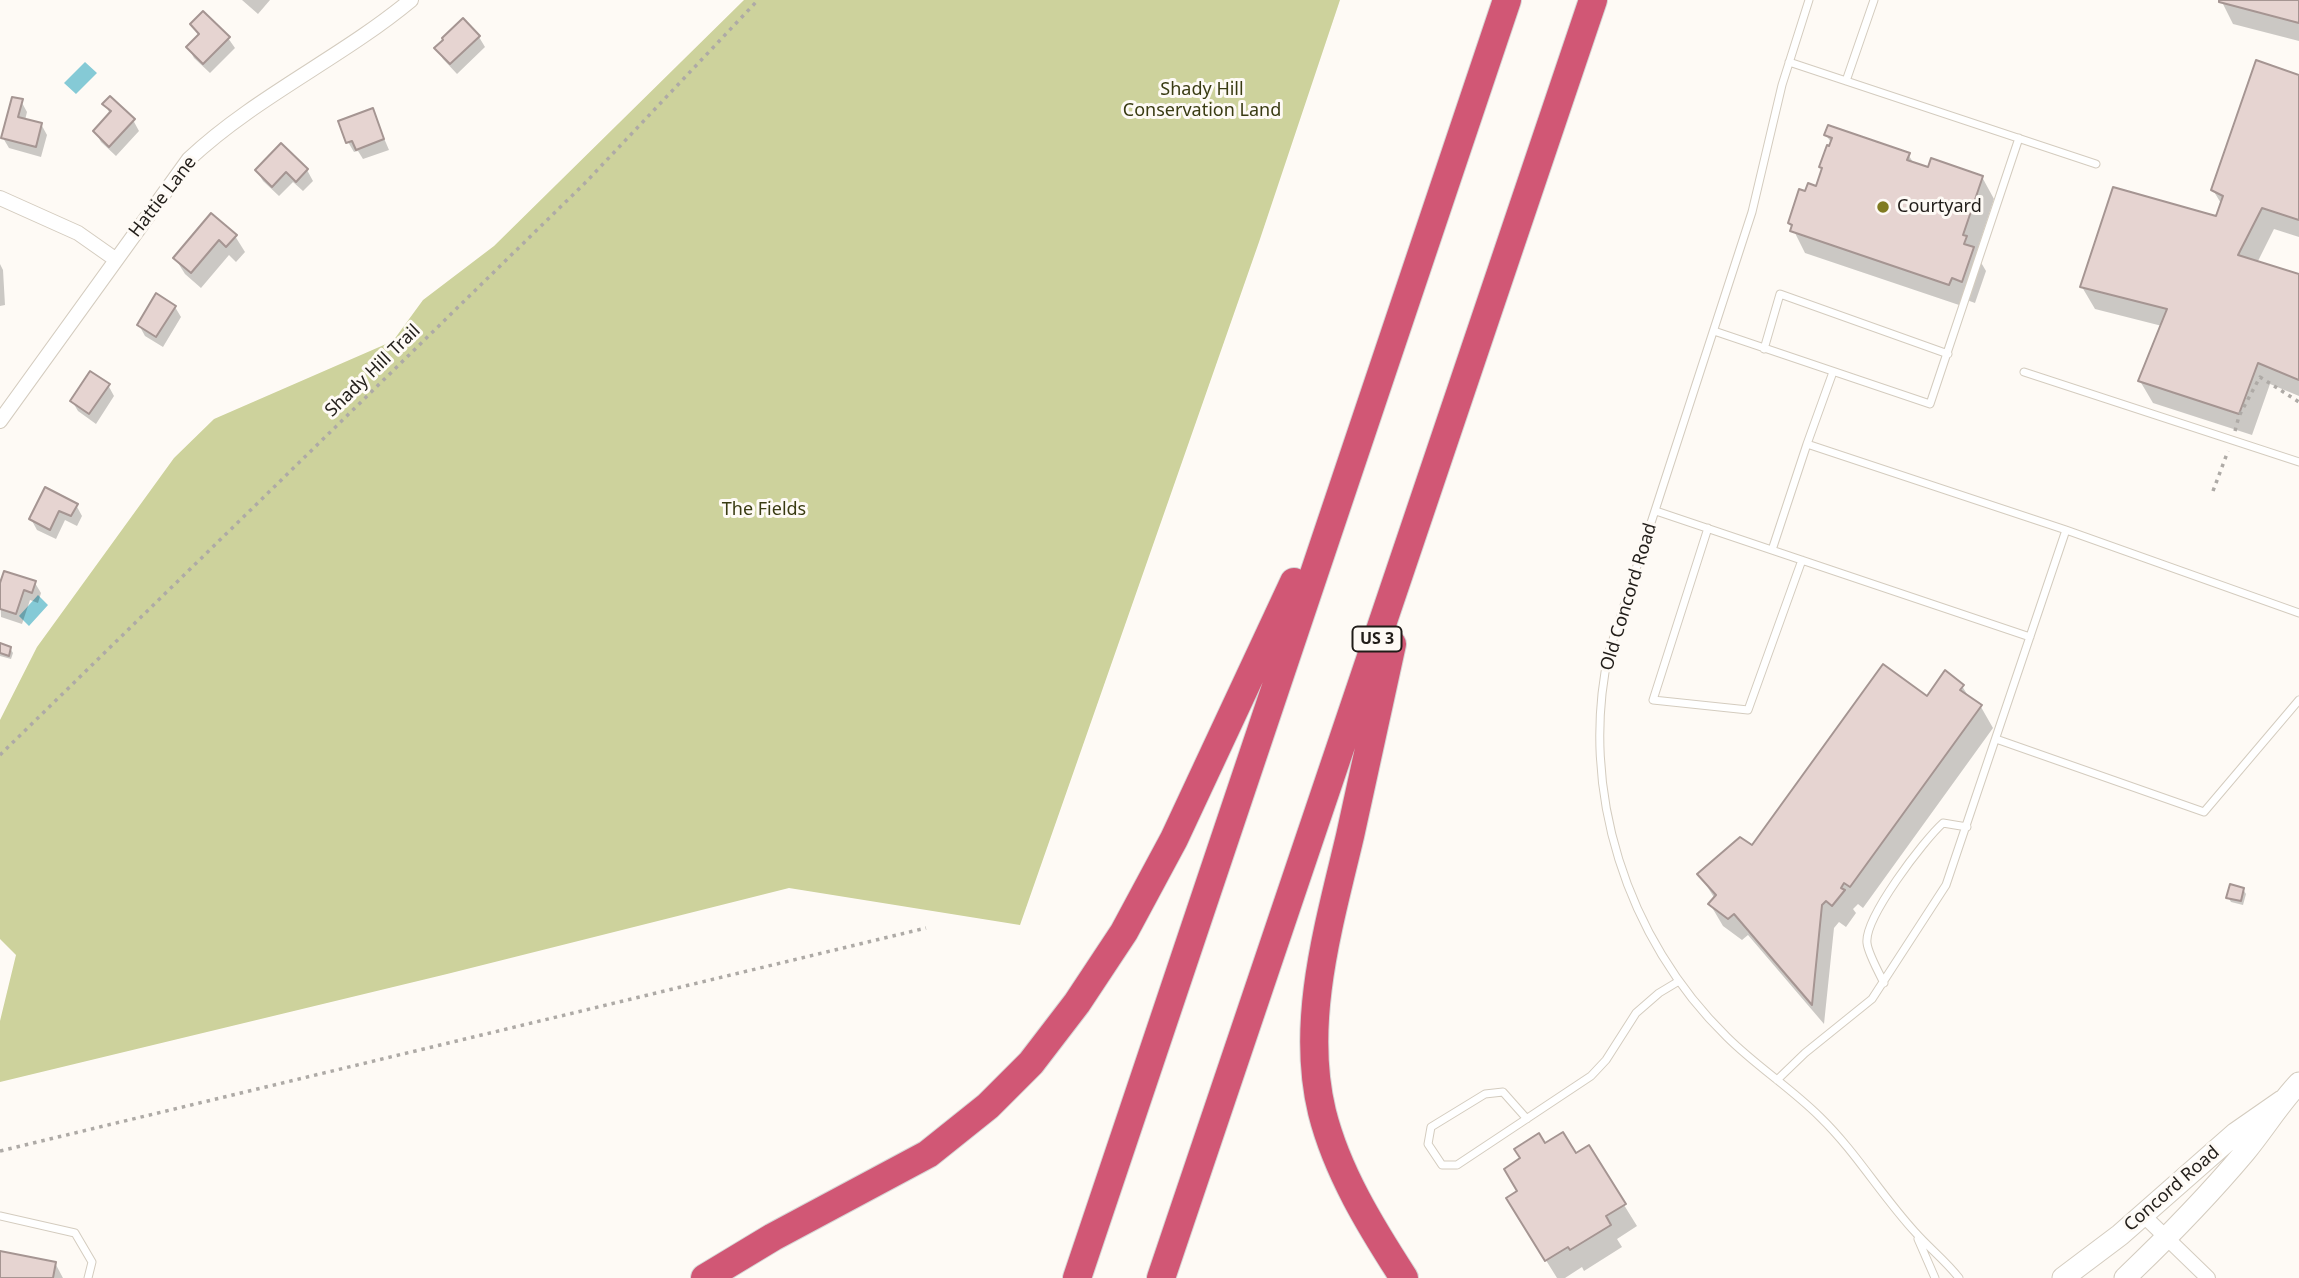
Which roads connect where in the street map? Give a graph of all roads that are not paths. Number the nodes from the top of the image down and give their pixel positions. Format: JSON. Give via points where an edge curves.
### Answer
{"nodes":[{"id":1,"x":411,"y":0,"type":"edge"},
{"id":2,"x":1507,"y":0,"type":"edge"},
{"id":3,"x":1593,"y":0,"type":"edge"},
{"id":4,"x":1809,"y":0,"type":"edge"},
{"id":5,"x":1874,"y":0,"type":"edge"},
{"id":6,"x":1789,"y":62,"type":"junction"},
{"id":7,"x":1846,"y":81,"type":"junction"},
{"id":8,"x":2019,"y":138,"type":"junction"},
{"id":9,"x":2096,"y":164,"type":"dead end"},
{"id":10,"x":0,"y":198,"type":"edge"},
{"id":11,"x":115,"y":259,"type":"junction"},
{"id":12,"x":1714,"y":331,"type":"junction"},
{"id":13,"x":1764,"y":349,"type":"junction"},
{"id":14,"x":1948,"y":354,"type":"junction"},
{"id":15,"x":1833,"y":372,"type":"junction"},
{"id":16,"x":2024,"y":372,"type":"dead end"},
{"id":17,"x":0,"y":421,"type":"edge"},
{"id":18,"x":1807,"y":444,"type":"junction"},
{"id":19,"x":1351,"y":459,"type":"junction"},
{"id":20,"x":2299,"y":462,"type":"edge"},
{"id":21,"x":1421,"y":509,"type":"junction"},
{"id":22,"x":1656,"y":511,"type":"junction"},
{"id":23,"x":1708,"y":528,"type":"junction"},
{"id":24,"x":2066,"y":530,"type":"junction"},
{"id":25,"x":1772,"y":550,"type":"junction"},
{"id":26,"x":1802,"y":560,"type":"junction"},
{"id":27,"x":2299,"y":613,"type":"edge"},
{"id":28,"x":2030,"y":637,"type":"junction"},
{"id":29,"x":2299,"y":700,"type":"edge"},
{"id":30,"x":1996,"y":739,"type":"junction"},
{"id":31,"x":1966,"y":827,"type":"junction"},
{"id":32,"x":1679,"y":981,"type":"junction"},
{"id":33,"x":1884,"y":983,"type":"junction"},
{"id":34,"x":1777,"y":1080,"type":"junction"},
{"id":35,"x":2299,"y":1083,"type":"edge"},
{"id":36,"x":2282,"y":1101,"type":"junction"},
{"id":37,"x":1527,"y":1119,"type":"junction"},
{"id":38,"x":2143,"y":1215,"type":"junction"},
{"id":39,"x":0,"y":1216,"type":"edge"},
{"id":40,"x":1914,"y":1232,"type":"junction"},
{"id":41,"x":2166,"y":1238,"type":"junction"},
{"id":42,"x":88,"y":1278,"type":"edge"},
{"id":43,"x":705,"y":1278,"type":"edge"},
{"id":44,"x":1077,"y":1278,"type":"edge"},
{"id":45,"x":1161,"y":1278,"type":"edge"},
{"id":46,"x":1404,"y":1278,"type":"edge"},
{"id":47,"x":1936,"y":1278,"type":"edge"},
{"id":48,"x":1959,"y":1278,"type":"edge"},
{"id":49,"x":2063,"y":1278,"type":"edge"},
{"id":50,"x":2125,"y":1278,"type":"edge"},
{"id":51,"x":2208,"y":1278,"type":"edge"}],
"edges":[{"from":1,"to":11,"type":"street","name":"Hattie Lane","via":[[351,46],[215,135],[176,174]]},
{"from":2,"to":19,"type":"highway"},
{"from":3,"to":21,"type":"highway","number":"US 3"},
{"from":4,"to":6,"type":"lane","name":"Old Concord Road"},
{"from":5,"to":7,"type":"lane"},
{"from":6,"to":7,"type":"lane"},
{"from":6,"to":12,"type":"lane","name":"Old Concord Road","via":[[1752,212]]},
{"from":7,"to":8,"type":"lane"},
{"from":8,"to":9,"type":"lane"},
{"from":8,"to":14,"type":"lane"},
{"from":10,"to":11,"type":"street","via":[[78,233]]},
{"from":11,"to":17,"type":"street","name":"Hattie Lane"},
{"from":12,"to":13,"type":"lane"},
{"from":12,"to":22,"type":"lane","name":"Old Concord Road"},
{"from":13,"to":14,"type":"lane","via":[[1780,294]]},
{"from":13,"to":15,"type":"lane"},
{"from":14,"to":15,"type":"lane","via":[[1930,404]]},
{"from":15,"to":18,"type":"lane"},
{"from":16,"to":20,"type":"lane"},
{"from":18,"to":24,"type":"lane"},
{"from":18,"to":25,"type":"lane"},
{"from":19,"to":43,"type":"highway","via":[[1174,839],[1124,932],[1031,1063],[988,1107],[928,1154]]},
{"from":19,"to":44,"type":"highway"},
{"from":21,"to":45,"type":"highway","number":"US 3"},
{"from":21,"to":46,"type":"highway","via":[[1328,930],[1314,1039],[1322,1113],[1338,1158],[1361,1209]]},
{"from":22,"to":23,"type":"lane"},
{"from":22,"to":32,"type":"lane","name":"Old Concord Road","via":[[1609,652],[1601,757],[1608,817],[1625,877],[1646,928]]},
{"from":23,"to":25,"type":"lane"},
{"from":23,"to":26,"type":"lane","via":[[1653,700],[1748,710]]},
{"from":24,"to":27,"type":"lane"},
{"from":24,"to":28,"type":"lane"},
{"from":25,"to":26,"type":"lane"},
{"from":26,"to":28,"type":"lane"},
{"from":28,"to":30,"type":"lane"},
{"from":29,"to":30,"type":"lane","via":[[2204,813]]},
{"from":30,"to":31,"type":"lane"},
{"from":31,"to":33,"type":"lane","via":[[1946,885]]},
{"from":31,"to":33,"type":"lane","via":[[1943,823],[1929,835],[1871,922],[1867,942]]},
{"from":32,"to":34,"type":"lane","name":"Old Concord Road","via":[[1728,1038]]},
{"from":32,"to":37,"type":"lane","via":[[1645,1004],[1606,1060],[1581,1084]]},
{"from":33,"to":34,"type":"lane","via":[[1861,1009]]},
{"from":34,"to":40,"type":"lane","name":"Old Concord Road","via":[[1836,1134]]},
{"from":35,"to":36,"type":"main road","name":"Concord Road"},
{"from":36,"to":38,"type":"main road","name":"Concord Road","via":[[2236,1133]]},
{"from":36,"to":41,"type":"main road","name":"Concord Road","via":[[2245,1152]]},
{"from":37,"to":37,"type":"lane","via":[[1503,1092],[1485,1094],[1431,1127],[1428,1144],[1442,1165],[1457,1165]]},
{"from":38,"to":41,"type":"street"},
{"from":38,"to":49,"type":"main road","name":"Concord Road"},
{"from":39,"to":42,"type":"lane","via":[[75,1233],[92,1262]]},
{"from":40,"to":47,"type":"lane","name":"Old Concord Road"},
{"from":40,"to":48,"type":"lane","name":"Old Concord Road"},
{"from":41,"to":50,"type":"main road","name":"Concord Road"},
{"from":41,"to":51,"type":"street"}]}
